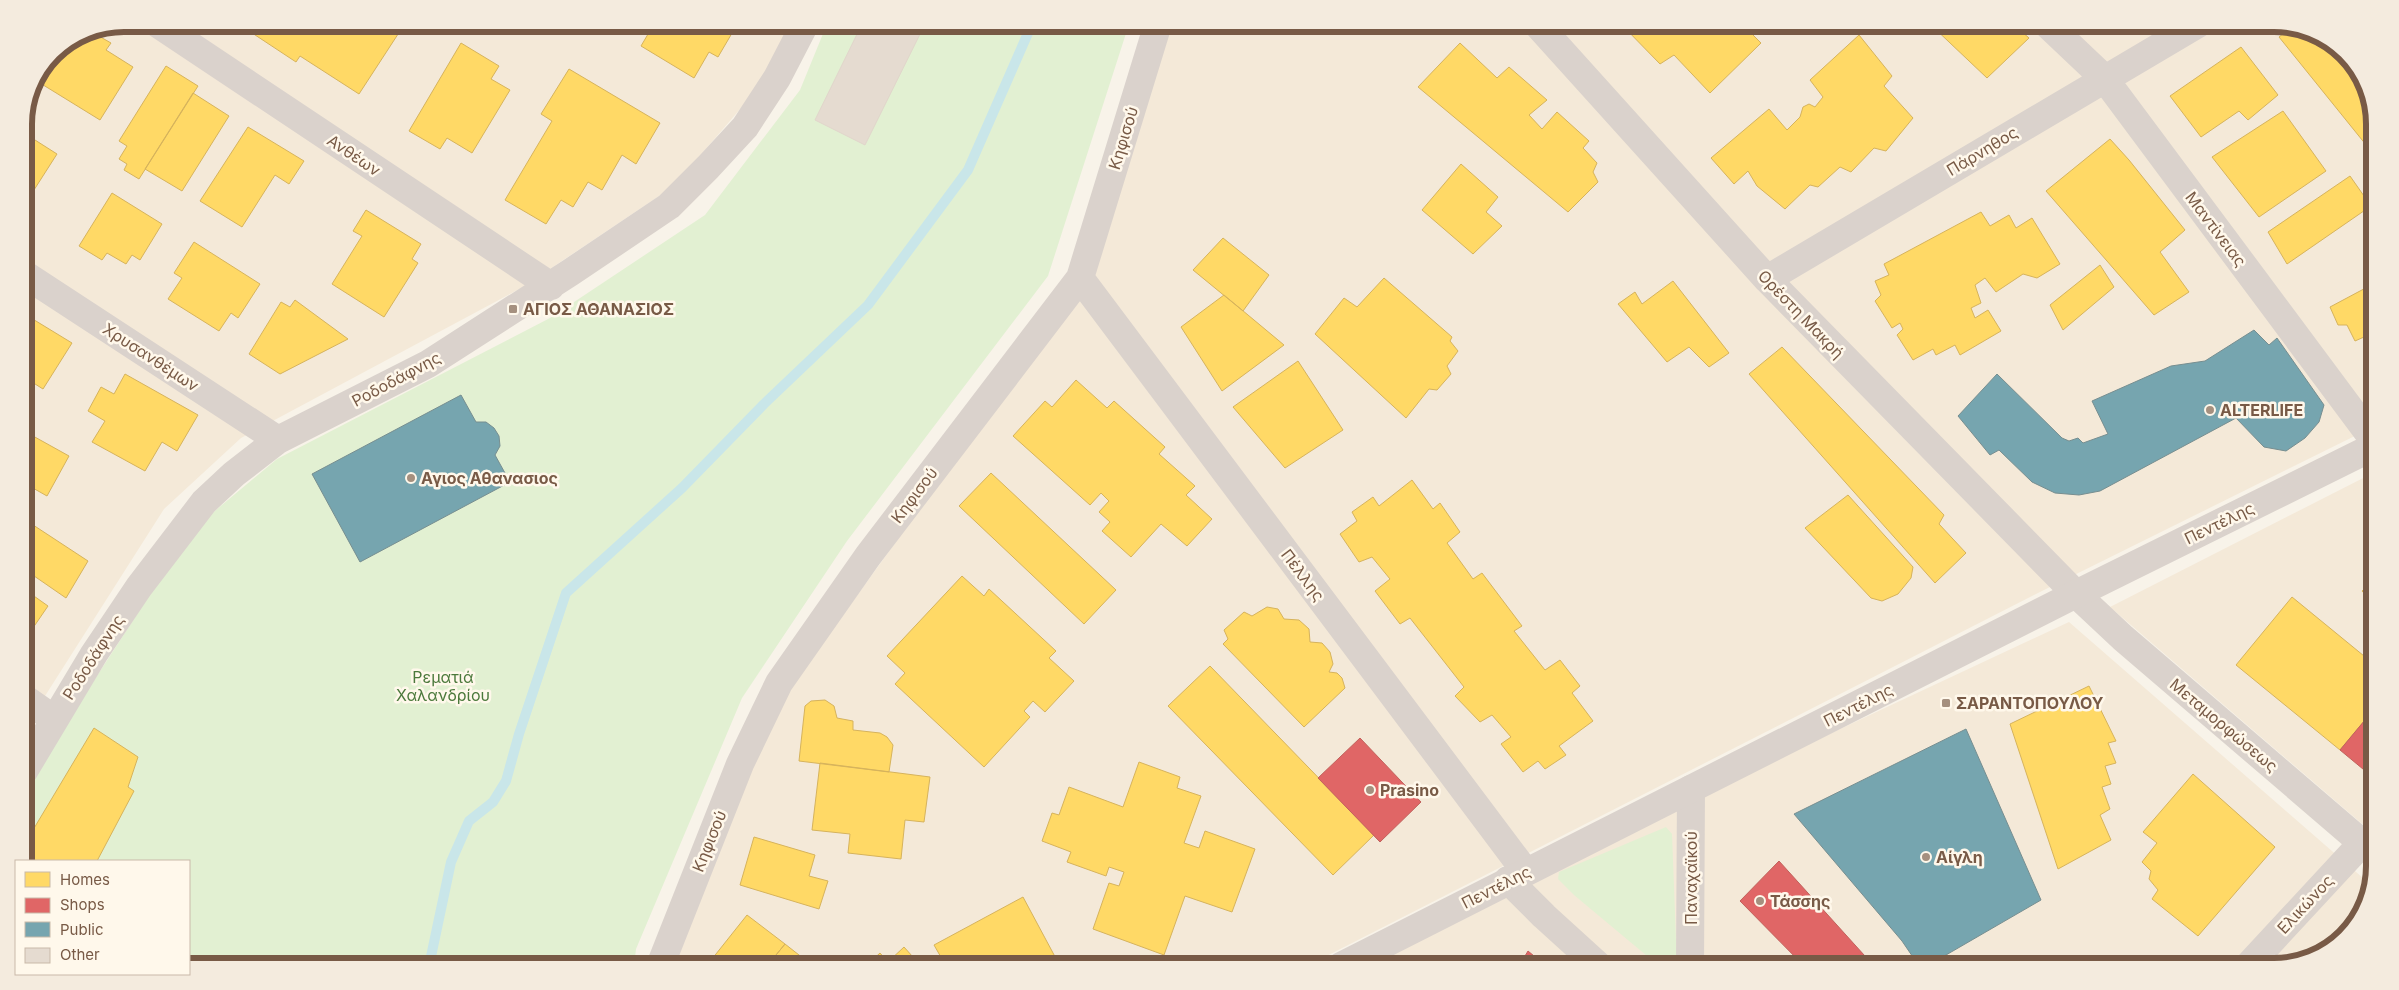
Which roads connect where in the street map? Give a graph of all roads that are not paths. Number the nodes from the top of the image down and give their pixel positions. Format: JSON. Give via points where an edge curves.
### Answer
{"nodes":[{"id":1,"x":178,"y":32,"type":"edge"},
{"id":2,"x":801,"y":32,"type":"edge"},
{"id":3,"x":1156,"y":32,"type":"edge"},
{"id":4,"x":1545,"y":32,"type":"edge"},
{"id":5,"x":2055,"y":32,"type":"edge"},
{"id":6,"x":2184,"y":32,"type":"edge"},
{"id":7,"x":2104,"y":78,"type":"junction"},
{"id":8,"x":1080,"y":278,"type":"junction"},
{"id":9,"x":1767,"y":279,"type":"junction"},
{"id":10,"x":33,"y":280,"type":"edge"},
{"id":11,"x":551,"y":286,"type":"junction"},
{"id":12,"x":2366,"y":432,"type":"edge"},
{"id":13,"x":278,"y":440,"type":"junction"},
{"id":14,"x":2366,"y":449,"type":"edge"},
{"id":15,"x":2076,"y":594,"type":"junction"},
{"id":16,"x":33,"y":704,"type":"edge"},
{"id":17,"x":54,"y":719,"type":"junction"},
{"id":18,"x":33,"y":755,"type":"edge"},
{"id":19,"x":1691,"y":789,"type":"junction"},
{"id":20,"x":2366,"y":845,"type":"edge"},
{"id":21,"x":2366,"y":851,"type":"edge"},
{"id":22,"x":1517,"y":876,"type":"junction"},
{"id":23,"x":663,"y":958,"type":"edge"},
{"id":24,"x":1357,"y":958,"type":"edge"},
{"id":25,"x":1590,"y":958,"type":"edge"},
{"id":26,"x":1690,"y":958,"type":"edge"},
{"id":27,"x":2256,"y":958,"type":"edge"}],
"edges":[{"from":1,"to":11,"type":"street","name":"Ανθέων"},
{"from":2,"to":11,"type":"street","name":"Ροδοδάφνης","via":[[777,78],[745,127],[708,167],[669,206]]},
{"from":3,"to":8,"type":"street","name":"Κηφισού"},
{"from":4,"to":9,"type":"street","name":"Ορέστη Μακρή"},
{"from":5,"to":7,"type":"street","name":"Μαντίνειας"},
{"from":6,"to":7,"type":"street","name":"Πάρνηθος"},
{"from":7,"to":9,"type":"street","name":"Πάρνηθος"},
{"from":7,"to":12,"type":"street","name":"Μαντίνειας"},
{"from":8,"to":22,"type":"street","name":"Πέλλης"},
{"from":8,"to":23,"type":"street","name":"Κηφισού","via":[[868,556],[779,682],[740,764]]},
{"from":9,"to":15,"type":"street","name":"Ορέστη Μακρή"},
{"from":10,"to":13,"type":"street","name":"Χρυσανθέμων"},
{"from":11,"to":13,"type":"street","name":"Ροδοδάφνης","via":[[428,364]]},
{"from":13,"to":17,"type":"street","name":"Ροδοδάφνης","via":[[204,502],[140,587]]},
{"from":14,"to":15,"type":"street","name":"Πεντέλης"},
{"from":15,"to":19,"type":"street","name":"Πεντέλης"},
{"from":15,"to":20,"type":"street","name":"Μεταμορφώσεως"},
{"from":16,"to":17,"type":"street"},
{"from":17,"to":18,"type":"street","name":"Ροδοδάφνης"},
{"from":19,"to":22,"type":"street","name":"Πεντέλης"},
{"from":19,"to":26,"type":"street","name":"Παναχαϊκού"},
{"from":21,"to":27,"type":"street","name":"Ελικώνος"},
{"from":22,"to":24,"type":"street","name":"Πεντέλης"},
{"from":22,"to":25,"type":"street","name":"Πέλλης","via":[[1544,916]]}]}
